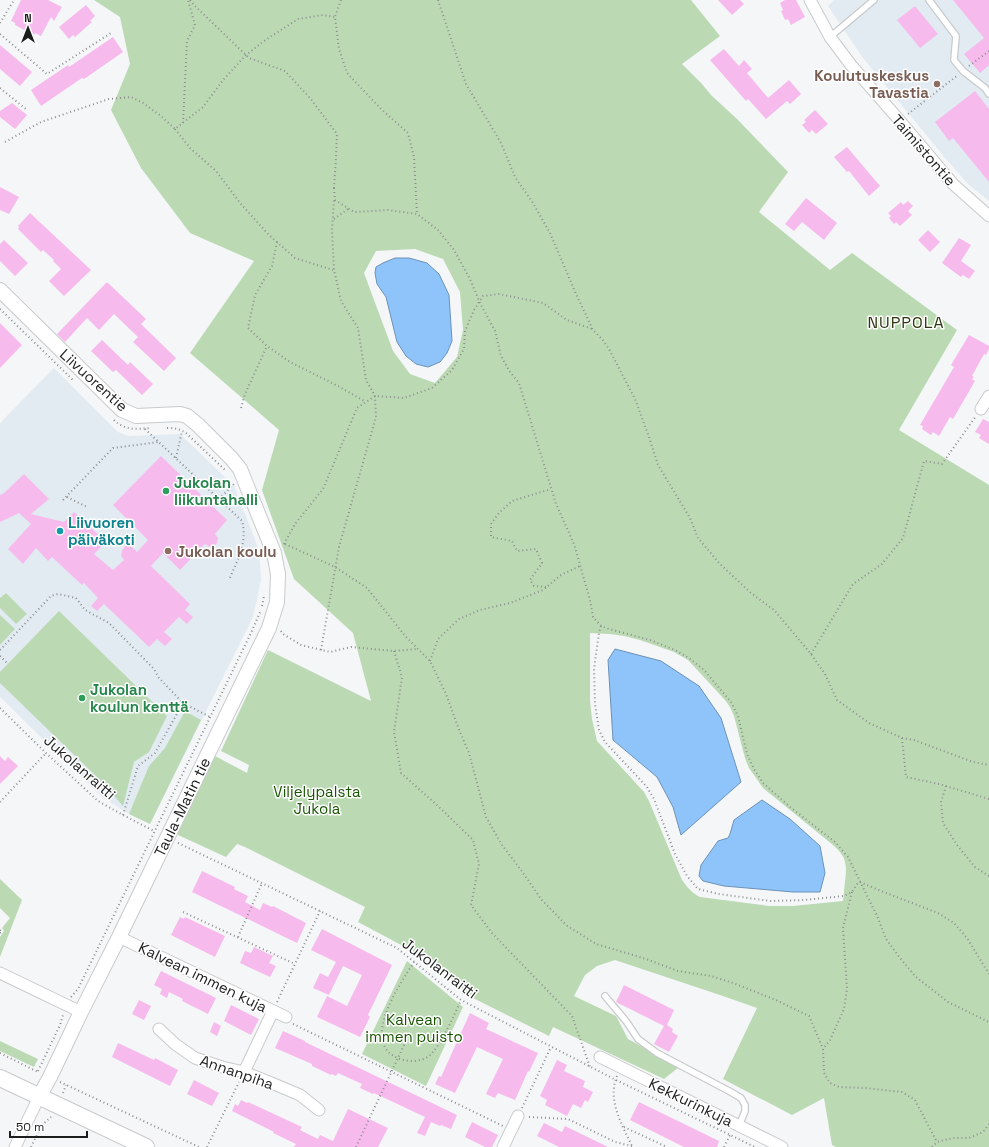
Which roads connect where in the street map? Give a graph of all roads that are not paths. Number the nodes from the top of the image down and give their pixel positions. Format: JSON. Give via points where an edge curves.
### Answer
{"nodes":[{"id":1,"x":810,"y":0,"type":"edge"},
{"id":2,"x":874,"y":0,"type":"edge"},
{"id":3,"x":929,"y":0,"type":"edge"},
{"id":4,"x":830,"y":37,"type":"junction"},
{"id":5,"x":989,"y":94,"type":"edge"},
{"id":6,"x":989,"y":216,"type":"edge"},
{"id":7,"x":0,"y":290,"type":"edge"},
{"id":8,"x":989,"y":396,"type":"edge"},
{"id":9,"x":981,"y":409,"type":"road end"},
{"id":10,"x":256,"y":510,"type":"joint"},
{"id":11,"x":120,"y":937,"type":"junction"},
{"id":12,"x":0,"y":973,"type":"edge"},
{"id":13,"x":604,"y":996,"type":"dead end"},
{"id":14,"x":273,"y":1011,"type":"junction"},
{"id":15,"x":81,"y":1012,"type":"junction"},
{"id":16,"x":286,"y":1017,"type":"road end"},
{"id":17,"x":159,"y":1029,"type":"dead end"},
{"id":18,"x":600,"y":1057,"type":"dead end"},
{"id":19,"x":244,"y":1072,"type":"junction"},
{"id":20,"x":0,"y":1078,"type":"edge"},
{"id":21,"x":39,"y":1097,"type":"junction"},
{"id":22,"x":319,"y":1110,"type":"dead end"},
{"id":23,"x":518,"y":1116,"type":"road end"},
{"id":24,"x":739,"y":1126,"type":"junction"},
{"id":25,"x":15,"y":1147,"type":"edge"},
{"id":26,"x":146,"y":1147,"type":"edge"},
{"id":27,"x":503,"y":1147,"type":"edge"},
{"id":28,"x":782,"y":1147,"type":"edge"}],
"edges":[{"from":1,"to":4,"type":"street","name":"Taimistontie"},
{"from":2,"to":4,"type":"lane"},
{"from":3,"to":5,"type":"lane","via":[[956,36],[954,60]]},
{"from":4,"to":6,"type":"street","name":"Taimistontie","via":[[953,184]]},
{"from":7,"to":10,"type":"street","name":"Liivuorentie","via":[[122,410],[136,416],[180,414],[198,425],[240,469]]},
{"from":8,"to":9,"type":"street"},
{"from":10,"to":11,"type":"street","name":"Taula-Matin tie","via":[[280,548],[277,602],[273,618]]},
{"from":11,"to":14,"type":"street","name":"Kalvean immen kuja"},
{"from":11,"to":15,"type":"street","name":"Taula-Matin tie"},
{"from":12,"to":15,"type":"street"},
{"from":13,"to":24,"type":"lane","via":[[638,1039],[657,1053],[741,1098],[745,1111]]},
{"from":14,"to":16,"type":"street","name":"Kalvean immen kuja"},
{"from":14,"to":19,"type":"street"},
{"from":15,"to":21,"type":"street","name":"Taula-Matin tie","via":[[44,1074]]},
{"from":17,"to":19,"type":"street","name":"Annanpiha","via":[[194,1058]]},
{"from":18,"to":24,"type":"street","name":"Kekkurinkuja"},
{"from":19,"to":22,"type":"street","name":"Annanpiha","via":[[300,1095]]},
{"from":20,"to":21,"type":"main road"},
{"from":21,"to":25,"type":"street"},
{"from":21,"to":26,"type":"main road"},
{"from":23,"to":27,"type":"street"},
{"from":24,"to":28,"type":"street","name":"Kekkurinkuja"}]}
